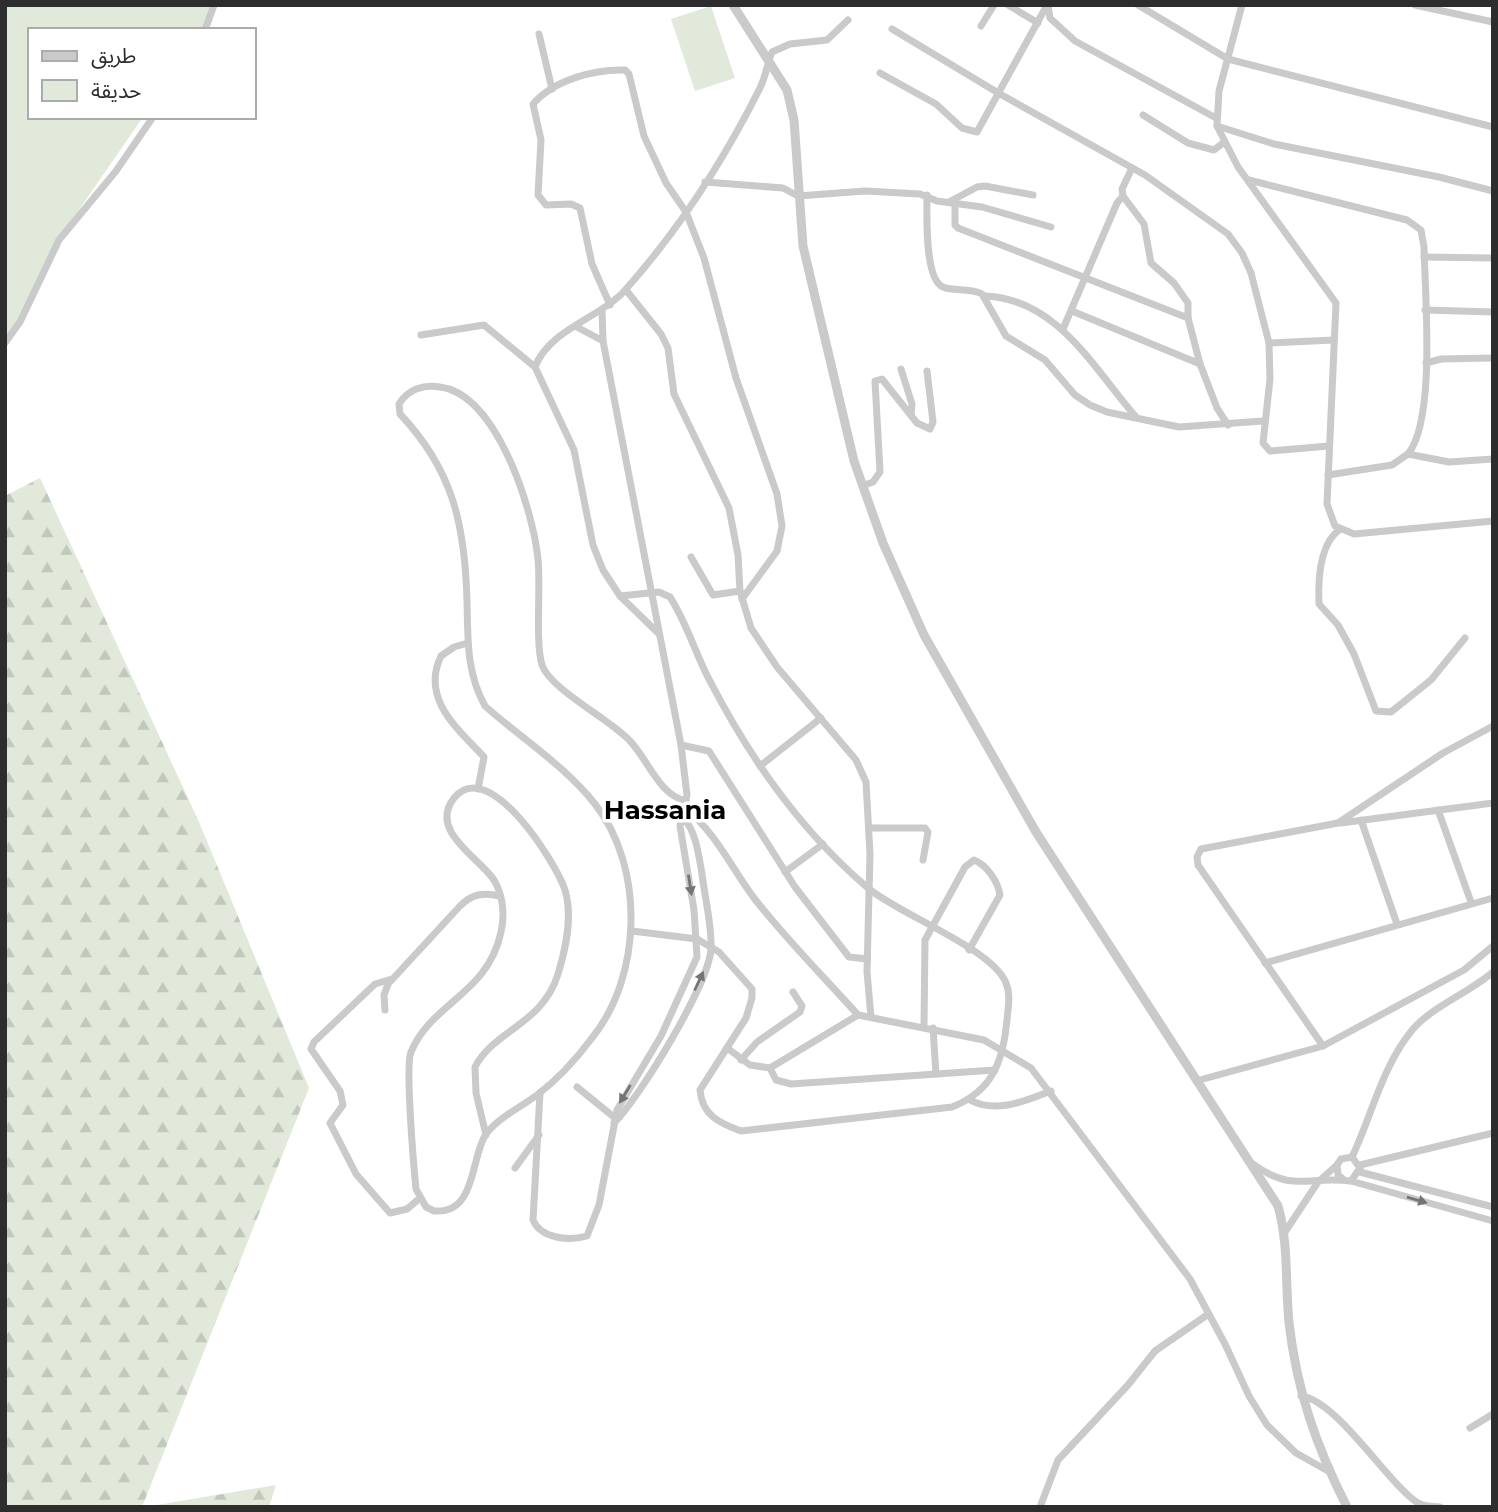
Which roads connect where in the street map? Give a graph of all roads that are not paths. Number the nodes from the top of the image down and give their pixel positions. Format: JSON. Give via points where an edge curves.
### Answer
{"nodes":[{"id":1,"x":214,"y":5,"type":"edge"},
{"id":2,"x":733,"y":5,"type":"edge"},
{"id":3,"x":994,"y":5,"type":"edge"},
{"id":4,"x":1008,"y":5,"type":"edge"},
{"id":5,"x":1048,"y":5,"type":"edge"},
{"id":6,"x":1138,"y":5,"type":"edge"},
{"id":7,"x":1242,"y":5,"type":"edge"},
{"id":8,"x":1415,"y":5,"type":"edge"},
{"id":9,"x":848,"y":20,"type":"dead end"},
{"id":10,"x":1493,"y":22,"type":"edge"},
{"id":11,"x":1038,"y":23,"type":"junction"},
{"id":12,"x":981,"y":26,"type":"dead end"},
{"id":13,"x":206,"y":28,"type":"edge"},
{"id":14,"x":892,"y":29,"type":"dead end"},
{"id":15,"x":539,"y":34,"type":"dead end"},
{"id":16,"x":769,"y":59,"type":"junction"},
{"id":17,"x":1228,"y":59,"type":"junction"},
{"id":18,"x":880,"y":73,"type":"dead end"},
{"id":19,"x":552,"y":89,"type":"junction"},
{"id":20,"x":1000,"y":94,"type":"junction"},
{"id":21,"x":1143,"y":115,"type":"dead end"},
{"id":22,"x":152,"y":119,"type":"edge"},
{"id":23,"x":1216,"y":122,"type":"junction"},
{"id":24,"x":1493,"y":127,"type":"edge"},
{"id":25,"x":1223,"y":143,"type":"junction"},
{"id":26,"x":1132,"y":167,"type":"junction"},
{"id":27,"x":1247,"y":179,"type":"junction"},
{"id":28,"x":702,"y":186,"type":"junction"},
{"id":29,"x":1493,"y":191,"type":"edge"},
{"id":30,"x":927,"y":195,"type":"junction"},
{"id":31,"x":1033,"y":195,"type":"dead end"},
{"id":32,"x":798,"y":196,"type":"junction"},
{"id":33,"x":1123,"y":196,"type":"junction"},
{"id":34,"x":951,"y":202,"type":"junction"},
{"id":35,"x":686,"y":212,"type":"junction"},
{"id":36,"x":1051,"y":227,"type":"dead end"},
{"id":37,"x":1424,"y":257,"type":"junction"},
{"id":38,"x":1493,"y":258,"type":"edge"},
{"id":39,"x":1087,"y":278,"type":"junction"},
{"id":40,"x":626,"y":290,"type":"junction"},
{"id":41,"x":984,"y":296,"type":"junction"},
{"id":42,"x":610,"y":305,"type":"junction"},
{"id":43,"x":601,"y":310,"type":"junction"},
{"id":44,"x":1425,"y":310,"type":"junction"},
{"id":45,"x":1072,"y":311,"type":"junction"},
{"id":46,"x":1493,"y":312,"type":"edge"},
{"id":47,"x":1188,"y":318,"type":"junction"},
{"id":48,"x":575,"y":326,"type":"junction"},
{"id":49,"x":1063,"y":329,"type":"junction"},
{"id":50,"x":421,"y":335,"type":"dead end"},
{"id":51,"x":1334,"y":340,"type":"junction"},
{"id":52,"x":603,"y":341,"type":"junction"},
{"id":53,"x":5,"y":343,"type":"edge"},
{"id":54,"x":1269,"y":343,"type":"junction"},
{"id":55,"x":1493,"y":358,"type":"edge"},
{"id":56,"x":1426,"y":363,"type":"junction"},
{"id":57,"x":1200,"y":364,"type":"junction"},
{"id":58,"x":535,"y":368,"type":"junction"},
{"id":59,"x":901,"y":369,"type":"dead end"},
{"id":60,"x":927,"y":371,"type":"dead end"},
{"id":61,"x":911,"y":415,"type":"junction"},
{"id":62,"x":1136,"y":417,"type":"junction"},
{"id":63,"x":1263,"y":421,"type":"junction"},
{"id":64,"x":1228,"y":425,"type":"junction"},
{"id":65,"x":1329,"y":446,"type":"junction"},
{"id":66,"x":1408,"y":454,"type":"junction"},
{"id":67,"x":1493,"y":459,"type":"edge"},
{"id":68,"x":1328,"y":475,"type":"junction"},
{"id":69,"x":862,"y":486,"type":"junction"},
{"id":70,"x":1493,"y":521,"type":"edge"},
{"id":71,"x":1339,"y":530,"type":"junction"},
{"id":72,"x":691,"y":557,"type":"dead end"},
{"id":73,"x":653,"y":593,"type":"junction"},
{"id":74,"x":741,"y":595,"type":"junction"},
{"id":75,"x":620,"y":596,"type":"junction"},
{"id":76,"x":659,"y":634,"type":"junction"},
{"id":77,"x":1465,"y":638,"type":"dead end"},
{"id":78,"x":468,"y":643,"type":"junction"},
{"id":79,"x":821,"y":718,"type":"junction"},
{"id":80,"x":1493,"y":726,"type":"edge"},
{"id":81,"x":681,"y":745,"type":"junction"},
{"id":82,"x":760,"y":766,"type":"junction"},
{"id":83,"x":478,"y":789,"type":"junction"},
{"id":84,"x":1493,"y":803,"type":"edge"},
{"id":85,"x":686,"y":805,"type":"junction"},
{"id":86,"x":1438,"y":810,"type":"junction"},
{"id":87,"x":684,"y":819,"type":"junction"},
{"id":88,"x":1361,"y":820,"type":"junction"},
{"id":89,"x":1338,"y":823,"type":"junction"},
{"id":90,"x":869,"y":828,"type":"junction"},
{"id":91,"x":823,"y":844,"type":"junction"},
{"id":92,"x":923,"y":860,"type":"dead end"},
{"id":93,"x":785,"y":872,"type":"junction"},
{"id":94,"x":869,"y":890,"type":"junction"},
{"id":95,"x":500,"y":896,"type":"junction"},
{"id":96,"x":1493,"y":898,"type":"edge"},
{"id":97,"x":1471,"y":902,"type":"junction"},
{"id":98,"x":1397,"y":924,"type":"junction"},
{"id":99,"x":933,"y":928,"type":"junction"},
{"id":100,"x":632,"y":931,"type":"junction"},
{"id":101,"x":697,"y":939,"type":"junction"},
{"id":102,"x":711,"y":946,"type":"junction"},
{"id":103,"x":1493,"y":947,"type":"edge"},
{"id":104,"x":969,"y":950,"type":"junction"},
{"id":105,"x":867,"y":959,"type":"junction"},
{"id":106,"x":1265,"y":962,"type":"junction"},
{"id":107,"x":1493,"y":972,"type":"edge"},
{"id":108,"x":392,"y":979,"type":"junction"},
{"id":109,"x":793,"y":992,"type":"dead end"},
{"id":110,"x":675,"y":1009,"type":"junction"},
{"id":111,"x":386,"y":1010,"type":"dead end"},
{"id":112,"x":685,"y":1014,"type":"junction"},
{"id":113,"x":858,"y":1016,"type":"junction"},
{"id":114,"x":871,"y":1017,"type":"junction"},
{"id":115,"x":924,"y":1026,"type":"junction"},
{"id":116,"x":933,"y":1028,"type":"junction"},
{"id":117,"x":1323,"y":1046,"type":"junction"},
{"id":118,"x":727,"y":1048,"type":"junction"},
{"id":119,"x":1004,"y":1049,"type":"junction"},
{"id":120,"x":650,"y":1054,"type":"junction"},
{"id":121,"x":659,"y":1060,"type":"junction"},
{"id":122,"x":741,"y":1060,"type":"junction"},
{"id":123,"x":770,"y":1068,"type":"junction"},
{"id":124,"x":995,"y":1070,"type":"junction"},
{"id":125,"x":936,"y":1074,"type":"junction"},
{"id":126,"x":1196,"y":1081,"type":"junction"},
{"id":127,"x":578,"y":1087,"type":"dead end"},
{"id":128,"x":1051,"y":1091,"type":"junction"},
{"id":129,"x":540,"y":1093,"type":"junction"},
{"id":130,"x":970,"y":1100,"type":"junction"},
{"id":131,"x":614,"y":1120,"type":"junction"},
{"id":132,"x":1493,"y":1133,"type":"edge"},
{"id":133,"x":486,"y":1135,"type":"junction"},
{"id":134,"x":539,"y":1136,"type":"junction"},
{"id":135,"x":1352,"y":1157,"type":"junction"},
{"id":136,"x":1250,"y":1162,"type":"junction"},
{"id":137,"x":1337,"y":1165,"type":"junction"},
{"id":138,"x":515,"y":1168,"type":"dead end"},
{"id":139,"x":1360,"y":1168,"type":"junction"},
{"id":140,"x":1348,"y":1180,"type":"junction"},
{"id":141,"x":1318,"y":1182,"type":"junction"},
{"id":142,"x":419,"y":1198,"type":"junction"},
{"id":143,"x":1493,"y":1207,"type":"edge"},
{"id":144,"x":1493,"y":1221,"type":"edge"},
{"id":145,"x":1285,"y":1232,"type":"junction"},
{"id":146,"x":1207,"y":1315,"type":"junction"},
{"id":147,"x":1300,"y":1396,"type":"junction"},
{"id":148,"x":1493,"y":1414,"type":"edge"},
{"id":149,"x":1470,"y":1428,"type":"dead end"},
{"id":150,"x":1328,"y":1471,"type":"junction"},
{"id":151,"x":1040,"y":1507,"type":"edge"},
{"id":152,"x":1347,"y":1507,"type":"edge"},
{"id":153,"x":1440,"y":1507,"type":"edge"}],
"edges":[{"from":1,"to":13,"type":"street"},
{"from":2,"to":16,"type":"street"},
{"from":3,"to":12,"type":"street"},
{"from":4,"to":11,"type":"street"},
{"from":5,"to":11,"type":"street"},
{"from":5,"to":23,"type":"street","via":[[1050,18],[1075,41]]},
{"from":6,"to":17,"type":"street"},
{"from":7,"to":17,"type":"street"},
{"from":8,"to":10,"type":"street"},
{"from":9,"to":16,"type":"street","via":[[827,40],[779,47]]},
{"from":11,"to":20,"type":"street"},
{"from":14,"to":20,"type":"street"},
{"from":15,"to":19,"type":"street"},
{"from":16,"to":28,"type":"street","via":[[760,89]]},
{"from":16,"to":32,"type":"street","via":[[791,104]]},
{"from":17,"to":23,"type":"street"},
{"from":17,"to":24,"type":"street"},
{"from":18,"to":20,"type":"street","via":[[936,104],[972,132],[981,130]]},
{"from":19,"to":35,"type":"street","via":[[591,74],[628,71],[644,136]]},
{"from":19,"to":42,"type":"street","via":[[533,104],[541,140],[538,195],[546,205],[580,208],[592,264]]},
{"from":20,"to":26,"type":"street"},
{"from":21,"to":25,"type":"street","via":[[1199,148],[1214,150]]},
{"from":22,"to":53,"type":"street","via":[[59,240],[20,322]]},
{"from":23,"to":25,"type":"street"},
{"from":23,"to":29,"type":"street","via":[[1274,144]]},
{"from":25,"to":27,"type":"street"},
{"from":26,"to":33,"type":"street"},
{"from":26,"to":54,"type":"street","via":[[1236,244],[1251,274]]},
{"from":27,"to":37,"type":"street","via":[[1407,220],[1421,230]]},
{"from":27,"to":51,"type":"street","via":[[1335,300]]},
{"from":28,"to":32,"type":"street","via":[[783,188]]},
{"from":28,"to":35,"type":"street"},
{"from":30,"to":32,"type":"street","via":[[895,191]]},
{"from":30,"to":34,"type":"street"},
{"from":30,"to":41,"type":"street","via":[[932,271],[942,287]]},
{"from":31,"to":34,"type":"street","via":[[985,186]]},
{"from":32,"to":69,"type":"street","via":[[807,269]]},
{"from":33,"to":39,"type":"street"},
{"from":33,"to":47,"type":"street","via":[[1141,218],[1151,263],[1188,301]]},
{"from":34,"to":36,"type":"street"},
{"from":34,"to":39,"type":"street","via":[[958,228]]},
{"from":35,"to":40,"type":"street"},
{"from":35,"to":74,"type":"street","via":[[781,512],[778,551]]},
{"from":37,"to":38,"type":"street"},
{"from":37,"to":44,"type":"street"},
{"from":39,"to":45,"type":"street"},
{"from":39,"to":47,"type":"street"},
{"from":40,"to":42,"type":"street"},
{"from":40,"to":74,"type":"street","via":[[649,315],[668,348],[674,394],[729,508]]},
{"from":41,"to":49,"type":"street","via":[[1013,301]]},
{"from":41,"to":62,"type":"street","via":[[1001,331],[1045,360],[1081,400],[1107,412]]},
{"from":42,"to":43,"type":"street"},
{"from":43,"to":48,"type":"street"},
{"from":43,"to":52,"type":"street"},
{"from":44,"to":46,"type":"street"},
{"from":44,"to":56,"type":"street"},
{"from":45,"to":49,"type":"street"},
{"from":45,"to":57,"type":"street"},
{"from":47,"to":57,"type":"street"},
{"from":48,"to":52,"type":"street"},
{"from":48,"to":58,"type":"street","via":[[543,353]]},
{"from":49,"to":62,"type":"street"},
{"from":50,"to":58,"type":"street","via":[[484,325]]},
{"from":51,"to":54,"type":"street"},
{"from":51,"to":65,"type":"street"},
{"from":52,"to":73,"type":"street"},
{"from":54,"to":63,"type":"street","via":[[1270,379]]},
{"from":55,"to":56,"type":"street"},
{"from":56,"to":66,"type":"street","via":[[1418,436]]},
{"from":57,"to":64,"type":"street"},
{"from":58,"to":75,"type":"street","via":[[574,450],[599,561]]},
{"from":59,"to":61,"type":"street"},
{"from":60,"to":61,"type":"street","via":[[932,429]]},
{"from":61,"to":69,"type":"street","via":[[882,379],[876,379],[880,472],[873,482]]},
{"from":62,"to":64,"type":"street","via":[[1179,427]]},
{"from":63,"to":64,"type":"street"},
{"from":63,"to":65,"type":"street","via":[[1263,443],[1270,451]]},
{"from":65,"to":68,"type":"street"},
{"from":66,"to":67,"type":"street","via":[[1449,462]]},
{"from":66,"to":68,"type":"street","via":[[1392,465]]},
{"from":68,"to":71,"type":"street","via":[[1329,514]]},
{"from":69,"to":126,"type":"street","via":[[924,635],[970,720]]},
{"from":70,"to":71,"type":"street","via":[[1354,534]]},
{"from":71,"to":77,"type":"street","via":[[1321,563],[1319,604],[1338,625],[1354,654],[1376,711],[1391,712],[1431,680]]},
{"from":72,"to":74,"type":"street","via":[[713,595]]},
{"from":73,"to":75,"type":"street"},
{"from":73,"to":76,"type":"street"},
{"from":73,"to":82,"type":"street","via":[[664,593],[672,600],[711,684]]},
{"from":74,"to":79,"type":"street","via":[[756,637]]},
{"from":75,"to":76,"type":"street"},
{"from":76,"to":81,"type":"street"},
{"from":78,"to":83,"type":"street","via":[[441,656],[436,683],[448,717],[484,757]]},
{"from":78,"to":85,"type":"street","via":[[466,562],[453,499],[437,458],[399,409],[410,391],[430,386],[452,390],[486,419],[515,474],[538,558],[542,666],[560,686],[629,740],[669,795]]},
{"from":78,"to":100,"type":"street","via":[[471,672],[485,706],[564,770],[611,828],[627,882]]},
{"from":79,"to":82,"type":"street"},
{"from":79,"to":90,"type":"street","via":[[862,770]]},
{"from":80,"to":89,"type":"street","via":[[1443,753]]},
{"from":81,"to":85,"type":"street"},
{"from":81,"to":93,"type":"street","via":[[709,751]]},
{"from":82,"to":91,"type":"street"},
{"from":83,"to":95,"type":"street","via":[[457,794],[448,821],[469,857],[490,875]]},
{"from":83,"to":133,"type":"street","via":[[503,802],[548,853],[565,891],[568,914],[558,976],[541,1007],[475,1067]]},
{"from":84,"to":86,"type":"street"},
{"from":85,"to":87,"type":"street"},
{"from":85,"to":113,"type":"street","via":[[703,822],[752,896]]},
{"from":86,"to":88,"type":"street"},
{"from":86,"to":97,"type":"street"},
{"from":87,"to":101,"type":"street","one_way":true,"via":[[680,827]]},
{"from":87,"to":102,"type":"street","via":[[690,825],[700,865]]},
{"from":88,"to":89,"type":"street"},
{"from":88,"to":98,"type":"street"},
{"from":89,"to":106,"type":"street","via":[[1201,849],[1198,865]]},
{"from":90,"to":92,"type":"street","via":[[925,828]]},
{"from":90,"to":94,"type":"street"},
{"from":91,"to":93,"type":"street"},
{"from":91,"to":94,"type":"street"},
{"from":93,"to":105,"type":"street","via":[[844,952],[853,959]]},
{"from":94,"to":99,"type":"street"},
{"from":94,"to":105,"type":"street"},
{"from":95,"to":108,"type":"street","via":[[482,894],[467,899]]},
{"from":95,"to":142,"type":"street","via":[[502,927],[494,953],[472,987],[427,1026],[409,1058]]},
{"from":96,"to":97,"type":"street"},
{"from":97,"to":98,"type":"street"},
{"from":98,"to":106,"type":"street"},
{"from":99,"to":104,"type":"street"},
{"from":99,"to":104,"type":"street","via":[[967,864],[979,862],[1000,895]]},
{"from":99,"to":115,"type":"street","via":[[924,948]]},
{"from":100,"to":101,"type":"street"},
{"from":100,"to":129,"type":"street","via":[[614,1004],[592,1039]]},
{"from":101,"to":102,"type":"street"},
{"from":101,"to":110,"type":"street","via":[[697,957]]},
{"from":112,"to":102,"type":"street","one_way":true},
{"from":102,"to":118,"type":"street","via":[[743,976],[752,994],[746,1018]]},
{"from":103,"to":117,"type":"street","via":[[1464,970]]},
{"from":104,"to":119,"type":"street","via":[[1001,975],[1008,988]]},
{"from":105,"to":114,"type":"street"},
{"from":106,"to":117,"type":"street"},
{"from":107,"to":135,"type":"street","via":[[1414,1028],[1385,1072]]},
{"from":108,"to":111,"type":"street","via":[[384,995]]},
{"from":108,"to":142,"type":"street","via":[[375,984],[311,1049],[341,1095],[343,1105],[330,1123],[356,1174],[390,1213],[407,1209]]},
{"from":109,"to":122,"type":"street","via":[[801,1010]]},
{"from":110,"to":112,"type":"street"},
{"from":110,"to":120,"type":"street"},
{"from":112,"to":121,"type":"street"},
{"from":113,"to":114,"type":"street"},
{"from":113,"to":123,"type":"street"},
{"from":114,"to":115,"type":"street"},
{"from":115,"to":116,"type":"street"},
{"from":116,"to":119,"type":"street"},
{"from":116,"to":125,"type":"street"},
{"from":117,"to":126,"type":"street"},
{"from":118,"to":122,"type":"street"},
{"from":118,"to":130,"type":"street","via":[[705,1077],[700,1093],[713,1119],[741,1131],[924,1112]]},
{"from":119,"to":124,"type":"street"},
{"from":119,"to":128,"type":"street","via":[[1031,1068]]},
{"from":120,"to":121,"type":"street"},
{"from":120,"to":131,"type":"street","one_way":true},
{"from":121,"to":131,"type":"street","via":[[633,1101]]},
{"from":122,"to":123,"type":"street"},
{"from":123,"to":125,"type":"street","via":[[776,1080],[791,1084]]},
{"from":124,"to":125,"type":"street"},
{"from":124,"to":130,"type":"street"},
{"from":126,"to":136,"type":"street"},
{"from":127,"to":131,"type":"street"},
{"from":128,"to":130,"type":"street","via":[[1000,1106],[981,1106]]},
{"from":128,"to":146,"type":"street","via":[[1190,1279]]},
{"from":129,"to":133,"type":"street"},
{"from":129,"to":134,"type":"street"},
{"from":131,"to":134,"type":"street","via":[[596,1219],[590,1233],[580,1238],[546,1234],[535,1224]]},
{"from":132,"to":139,"type":"street"},
{"from":133,"to":142,"type":"street","via":[[470,1184],[458,1203],[434,1211]]},
{"from":134,"to":138,"type":"street"},
{"from":135,"to":137,"type":"street"},
{"from":135,"to":139,"type":"street"},
{"from":136,"to":141,"type":"street","via":[[1286,1182]]},
{"from":136,"to":145,"type":"street","via":[[1278,1206]]},
{"from":137,"to":140,"type":"street","via":[[1337,1172]]},
{"from":137,"to":141,"type":"street"},
{"from":139,"to":140,"type":"street"},
{"from":139,"to":143,"type":"street"},
{"from":140,"to":141,"type":"street"},
{"from":140,"to":144,"type":"street","one_way":true},
{"from":141,"to":145,"type":"street"},
{"from":145,"to":147,"type":"street","via":[[1289,1321]]},
{"from":146,"to":150,"type":"street","via":[[1267,1425],[1296,1452]]},
{"from":146,"to":151,"type":"street","via":[[1155,1352],[1058,1460]]},
{"from":147,"to":150,"type":"street"},
{"from":147,"to":153,"type":"street","via":[[1318,1403],[1417,1502]]},
{"from":148,"to":149,"type":"street"},
{"from":150,"to":152,"type":"street"}]}
